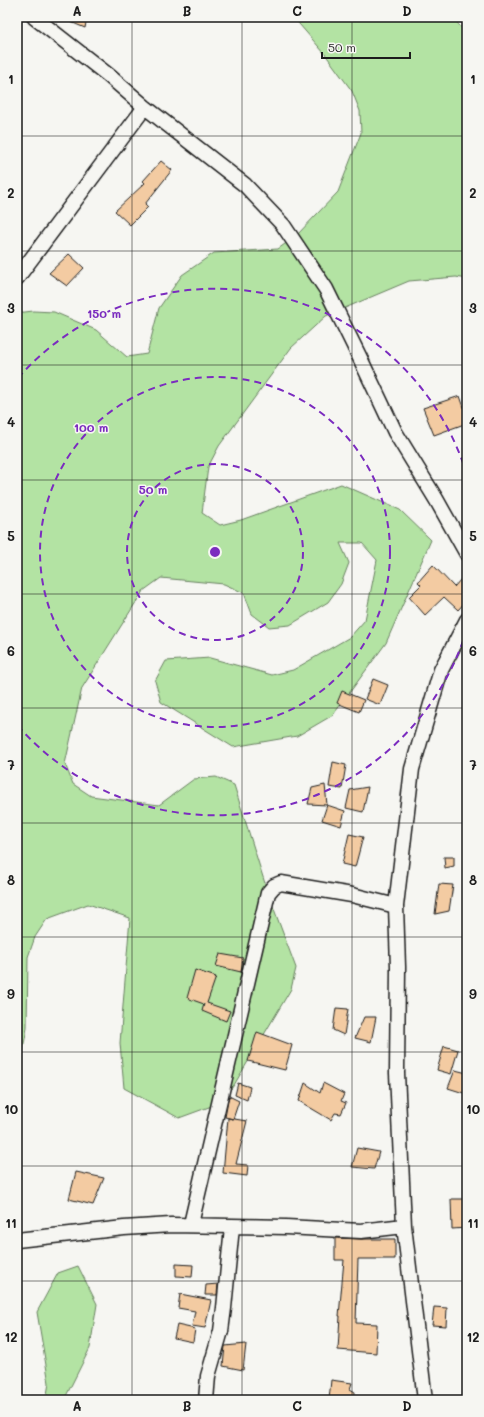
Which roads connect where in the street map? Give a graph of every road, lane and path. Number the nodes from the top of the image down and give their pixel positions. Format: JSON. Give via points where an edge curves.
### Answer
{"nodes":[{"id":1,"x":34,"y":17,"type":"edge"},
{"id":2,"x":145,"y":107,"type":"junction"},
{"id":3,"x":17,"y":278,"type":"edge"},
{"id":4,"x":467,"y":554,"type":"edge"},
{"id":5,"x":467,"y":620,"type":"edge"},
{"id":6,"x":396,"y":906,"type":"junction"},
{"id":7,"x":191,"y":1224,"type":"junction"},
{"id":8,"x":404,"y":1226,"type":"junction"},
{"id":9,"x":232,"y":1227,"type":"junction"},
{"id":10,"x":17,"y":1240,"type":"edge"},
{"id":11,"x":206,"y":1400,"type":"edge"},
{"id":12,"x":426,"y":1400,"type":"edge"}],
"edges":[{"from":1,"to":2,"type":"street"},
{"from":2,"to":3,"type":"street"},
{"from":2,"to":4,"type":"street","via":[[245,184],[283,225],[326,289],[395,432]]},
{"from":5,"to":6,"type":"street","via":[[441,670],[412,768]]},
{"from":6,"to":7,"type":"street","via":[[352,895],[282,883],[274,886],[268,893]]},
{"from":6,"to":8,"type":"street","via":[[397,1073]]},
{"from":7,"to":9,"type":"street"},
{"from":7,"to":10,"type":"street","via":[[124,1228]]},
{"from":8,"to":9,"type":"street","via":[[361,1231]]},
{"from":8,"to":12,"type":"street"},
{"from":9,"to":11,"type":"street","via":[[221,1331],[208,1376]]}]}
